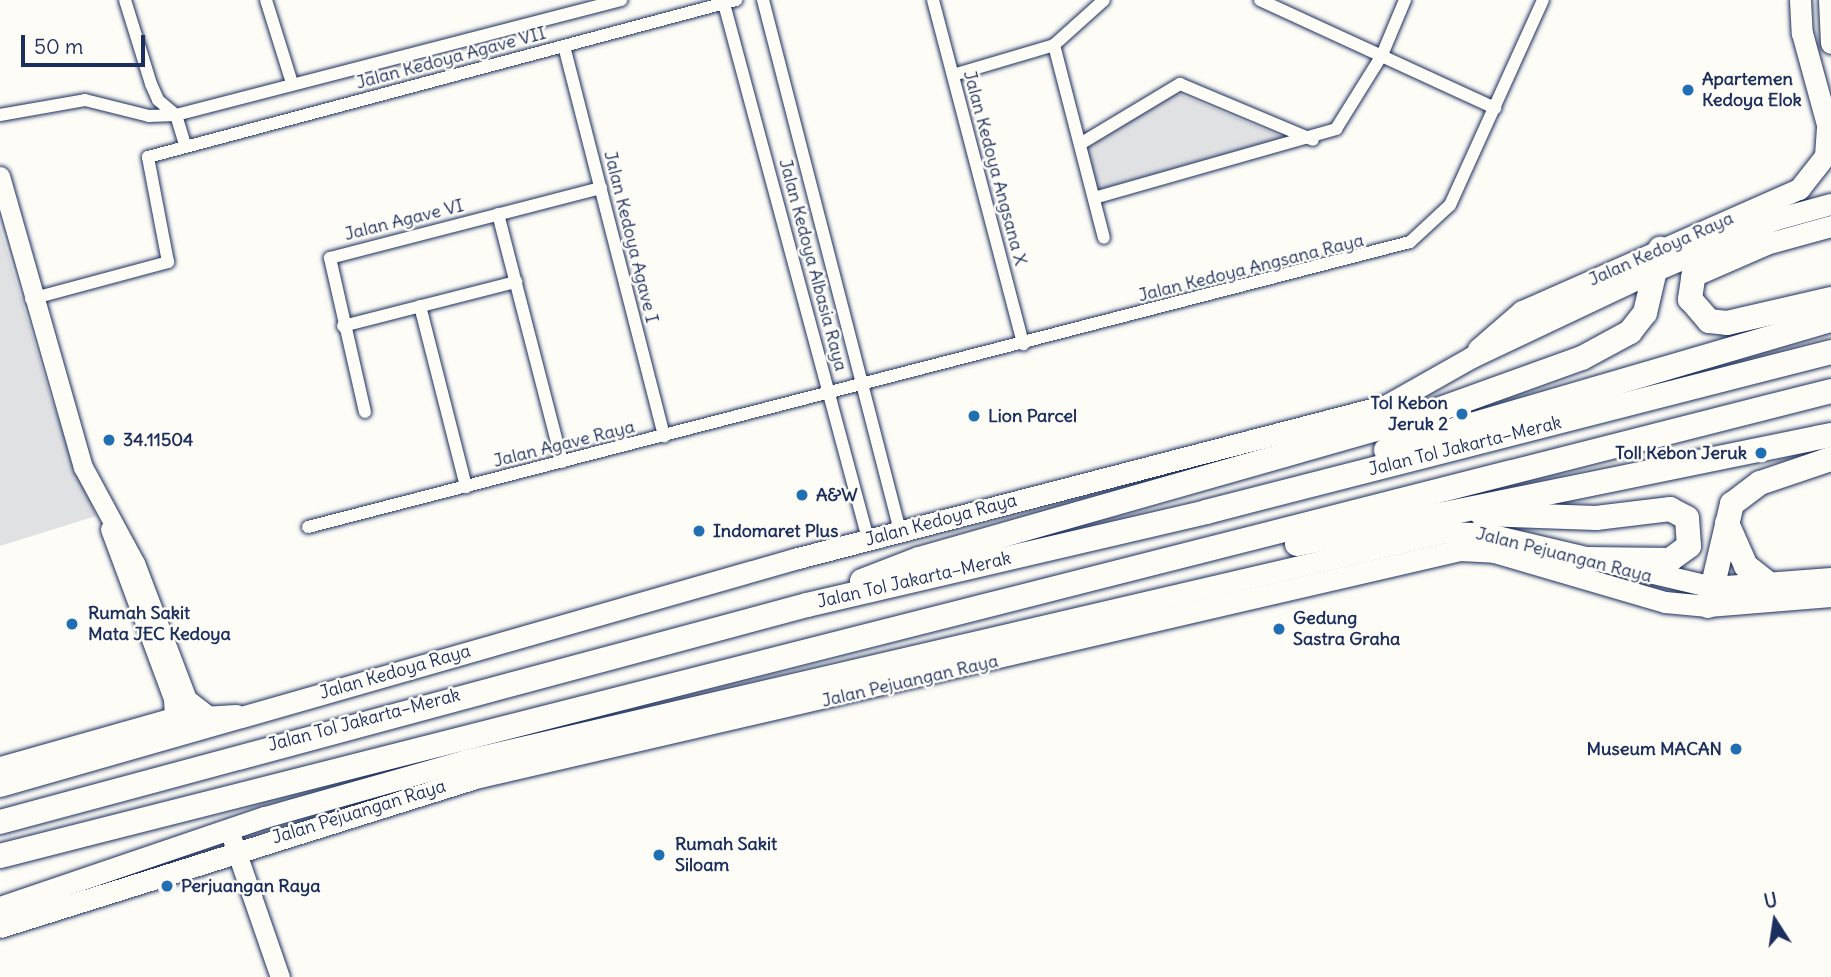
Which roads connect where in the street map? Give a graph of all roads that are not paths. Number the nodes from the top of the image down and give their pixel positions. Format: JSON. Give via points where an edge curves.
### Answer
{"nodes":[{"id":1,"x":125,"y":0,"type":"edge"},
{"id":2,"x":266,"y":0,"type":"edge"},
{"id":3,"x":621,"y":0,"type":"edge"},
{"id":4,"x":763,"y":0,"type":"edge"},
{"id":5,"x":933,"y":0,"type":"edge"},
{"id":6,"x":1104,"y":0,"type":"edge"},
{"id":7,"x":1261,"y":0,"type":"edge"},
{"id":8,"x":1405,"y":0,"type":"edge"},
{"id":9,"x":1543,"y":0,"type":"edge"},
{"id":10,"x":1800,"y":0,"type":"edge"},
{"id":11,"x":1829,"y":0,"type":"edge"},
{"id":12,"x":728,"y":1,"type":"edge"},
{"id":13,"x":1831,"y":43,"type":"edge"},
{"id":14,"x":1054,"y":45,"type":"junction"},
{"id":15,"x":564,"y":46,"type":"junction"},
{"id":16,"x":1382,"y":55,"type":"junction"},
{"id":17,"x":953,"y":75,"type":"junction"},
{"id":18,"x":292,"y":83,"type":"junction"},
{"id":19,"x":1495,"y":108,"type":"junction"},
{"id":20,"x":0,"y":115,"type":"edge"},
{"id":21,"x":176,"y":115,"type":"junction"},
{"id":22,"x":1829,"y":134,"type":"edge"},
{"id":23,"x":1313,"y":140,"type":"junction"},
{"id":24,"x":185,"y":144,"type":"junction"},
{"id":25,"x":1080,"y":144,"type":"junction"},
{"id":26,"x":0,"y":176,"type":"edge"},
{"id":27,"x":601,"y":188,"type":"junction"},
{"id":28,"x":1094,"y":198,"type":"junction"},
{"id":29,"x":1831,"y":204,"type":"edge"},
{"id":30,"x":498,"y":214,"type":"junction"},
{"id":31,"x":1831,"y":226,"type":"edge"},
{"id":32,"x":1104,"y":238,"type":"dead end"},
{"id":33,"x":1697,"y":252,"type":"junction"},
{"id":34,"x":1658,"y":260,"type":"junction"},
{"id":35,"x":1691,"y":276,"type":"junction"},
{"id":36,"x":516,"y":282,"type":"junction"},
{"id":37,"x":31,"y":299,"type":"junction"},
{"id":38,"x":1831,"y":299,"type":"edge"},
{"id":39,"x":420,"y":306,"type":"junction"},
{"id":40,"x":1831,"y":320,"type":"edge"},
{"id":41,"x":343,"y":326,"type":"junction"},
{"id":42,"x":1023,"y":344,"type":"junction"},
{"id":43,"x":1831,"y":352,"type":"edge"},
{"id":44,"x":862,"y":386,"type":"junction"},
{"id":45,"x":1831,"y":391,"type":"edge"},
{"id":46,"x":829,"y":394,"type":"junction"},
{"id":47,"x":365,"y":412,"type":"dead end"},
{"id":48,"x":1831,"y":435,"type":"edge"},
{"id":49,"x":664,"y":436,"type":"junction"},
{"id":50,"x":1831,"y":459,"type":"edge"},
{"id":51,"x":562,"y":462,"type":"junction"},
{"id":52,"x":466,"y":486,"type":"junction"},
{"id":53,"x":1206,"y":512,"type":"junction"},
{"id":54,"x":1446,"y":513,"type":"junction"},
{"id":55,"x":1726,"y":515,"type":"junction"},
{"id":56,"x":109,"y":524,"type":"junction"},
{"id":57,"x":308,"y":527,"type":"dead end"},
{"id":58,"x":900,"y":531,"type":"junction"},
{"id":59,"x":869,"y":539,"type":"junction"},
{"id":60,"x":1587,"y":559,"type":"junction"},
{"id":61,"x":1156,"y":564,"type":"junction"},
{"id":62,"x":1831,"y":578,"type":"edge"},
{"id":63,"x":1769,"y":584,"type":"junction"},
{"id":64,"x":1831,"y":596,"type":"edge"},
{"id":65,"x":1710,"y":597,"type":"junction"},
{"id":66,"x":807,"y":605,"type":"junction"},
{"id":67,"x":206,"y":714,"type":"junction"},
{"id":68,"x":242,"y":715,"type":"junction"},
{"id":69,"x":174,"y":719,"type":"junction"},
{"id":70,"x":0,"y":767,"type":"edge"},
{"id":71,"x":0,"y":786,"type":"edge"},
{"id":72,"x":0,"y":822,"type":"edge"},
{"id":73,"x":232,"y":840,"type":"junction"},
{"id":74,"x":0,"y":856,"type":"edge"},
{"id":75,"x":0,"y":907,"type":"edge"},
{"id":76,"x":0,"y":927,"type":"edge"},
{"id":77,"x":280,"y":977,"type":"edge"}],
"edges":[{"from":1,"to":21,"type":"street","via":[[158,100]]},
{"from":2,"to":18,"type":"street"},
{"from":3,"to":18,"type":"street"},
{"from":4,"to":44,"type":"street","name":"Jalan Kedoya Albasia Raya"},
{"from":5,"to":17,"type":"street","name":"Jalan Kedoya Angsana X"},
{"from":6,"to":14,"type":"street"},
{"from":7,"to":16,"type":"street"},
{"from":8,"to":16,"type":"street"},
{"from":9,"to":19,"type":"street","name":"Jalan Kedoya Angsana Raya"},
{"from":10,"to":22,"type":"main road"},
{"from":11,"to":13,"type":"main road"},
{"from":12,"to":15,"type":"street","name":"Jalan Kedoya Agave VII"},
{"from":12,"to":46,"type":"street","name":"Jalan Kedoya Albasia Raya"},
{"from":14,"to":17,"type":"street"},
{"from":14,"to":25,"type":"street"},
{"from":15,"to":24,"type":"street","name":"Jalan Kedoya Agave VII"},
{"from":15,"to":27,"type":"street","name":"Jalan Kedoya Agave I"},
{"from":16,"to":19,"type":"street"},
{"from":16,"to":23,"type":"street","via":[[1342,123]]},
{"from":17,"to":42,"type":"street","name":"Jalan Kedoya Angsana X"},
{"from":18,"to":21,"type":"street"},
{"from":19,"to":42,"type":"street","name":"Jalan Kedoya Angsana Raya","via":[[1450,205],[1410,242]]},
{"from":20,"to":21,"type":"street","via":[[85,100],[149,116]]},
{"from":21,"to":24,"type":"street"},
{"from":22,"to":34,"type":"main road","name":"Jalan Kedoya Raya","via":[[1822,163],[1799,189]]},
{"from":23,"to":25,"type":"street","via":[[1180,84]]},
{"from":23,"to":28,"type":"street"},
{"from":24,"to":37,"type":"street","name":"Jalan Kedoya Agave VII","via":[[146,160],[168,262]]},
{"from":25,"to":28,"type":"street"},
{"from":26,"to":37,"type":"street"},
{"from":27,"to":30,"type":"street","name":"Jalan Agave VI"},
{"from":27,"to":49,"type":"street","name":"Jalan Kedoya Agave I"},
{"from":28,"to":32,"type":"street"},
{"from":29,"to":33,"type":"main road","name":"Jalan Kedoya Raya"},
{"from":30,"to":36,"type":"street"},
{"from":30,"to":41,"type":"street","name":"Jalan Agave VI","via":[[330,258]]},
{"from":31,"to":35,"type":"main road","via":[[1766,244]]},
{"from":33,"to":34,"type":"main road","name":"Jalan Kedoya Raya"},
{"from":33,"to":35,"type":"highway"},
{"from":34,"to":58,"type":"main road","name":"Jalan Kedoya Raya","via":[[1387,405]]},
{"from":34,"to":66,"type":"highway","via":[[1645,313],[1630,332],[1552,370],[1290,455],[897,565]]},
{"from":35,"to":38,"type":"highway","via":[[1690,299],[1709,321],[1727,323]]},
{"from":36,"to":39,"type":"street"},
{"from":36,"to":51,"type":"street"},
{"from":37,"to":56,"type":"street","via":[[69,427]]},
{"from":39,"to":41,"type":"street"},
{"from":39,"to":52,"type":"street"},
{"from":40,"to":53,"type":"highway","via":[[1475,422]]},
{"from":41,"to":47,"type":"street","name":"Jalan Agave VI"},
{"from":42,"to":44,"type":"street","name":"Jalan Kedoya Angsana Raya"},
{"from":43,"to":53,"type":"highway","name":"Jalan Tol Jakarta–Merak"},
{"from":44,"to":46,"type":"street","name":"Jalan Kedoya Angsana Raya"},
{"from":44,"to":58,"type":"street","name":"Jalan Kedoya Albasia Raya"},
{"from":45,"to":61,"type":"highway","name":"Jalan Tol Jakarta–Merak"},
{"from":46,"to":49,"type":"street","name":"Jalan Agave Raya"},
{"from":46,"to":59,"type":"street","name":"Jalan Kedoya Albasia Raya"},
{"from":48,"to":54,"type":"highway"},
{"from":49,"to":51,"type":"street","name":"Jalan Agave Raya"},
{"from":50,"to":55,"type":"highway","via":[[1750,488]]},
{"from":51,"to":52,"type":"street","name":"Jalan Agave Raya"},
{"from":52,"to":57,"type":"street","name":"Jalan Agave Raya"},
{"from":53,"to":66,"type":"highway","name":"Jalan Tol Jakarta–Merak"},
{"from":54,"to":60,"type":"highway","via":[[1569,519],[1670,509],[1687,517],[1689,546],[1670,560]]},
{"from":54,"to":61,"type":"highway","via":[[1222,559]]},
{"from":55,"to":63,"type":"highway","via":[[1741,557]]},
{"from":55,"to":65,"type":"highway"},
{"from":56,"to":67,"type":"street","via":[[135,564],[187,699]]},
{"from":56,"to":69,"type":"street","via":[[119,568],[173,698]]},
{"from":58,"to":59,"type":"main road","name":"Jalan Kedoya Raya"},
{"from":59,"to":68,"type":"main road","name":"Jalan Kedoya Raya"},
{"from":60,"to":65,"type":"main road","name":"Jalan Pejuangan Raya"},
{"from":60,"to":73,"type":"main road","name":"Jalan Pejuangan Raya","via":[[1485,533],[1419,537],[466,760]]},
{"from":61,"to":74,"type":"highway","name":"Jalan Tol Jakarta–Merak"},
{"from":62,"to":63,"type":"main road","name":"Jalan Pejuangan Raya"},
{"from":63,"to":65,"type":"main road","name":"Jalan Pejuangan Raya"},
{"from":64,"to":65,"type":"main road","name":"Jalan Pejuangan Raya"},
{"from":65,"to":73,"type":"main road","name":"Jalan Pejuangan Raya","via":[[1634,595],[1494,552],[1461,550],[471,779]]},
{"from":66,"to":72,"type":"highway","name":"Jalan Tol Jakarta–Merak"},
{"from":67,"to":68,"type":"main road","name":"Jalan Kedoya Raya"},
{"from":67,"to":69,"type":"main road","name":"Jalan Kedoya Raya"},
{"from":68,"to":71,"type":"main road","name":"Jalan Kedoya Raya"},
{"from":69,"to":70,"type":"main road","name":"Jalan Kedoya Raya"},
{"from":73,"to":75,"type":"main road","name":"Jalan Pejuangan Raya"},
{"from":73,"to":76,"type":"main road","name":"Jalan Pejuangan Raya"},
{"from":73,"to":77,"type":"street"}]}
